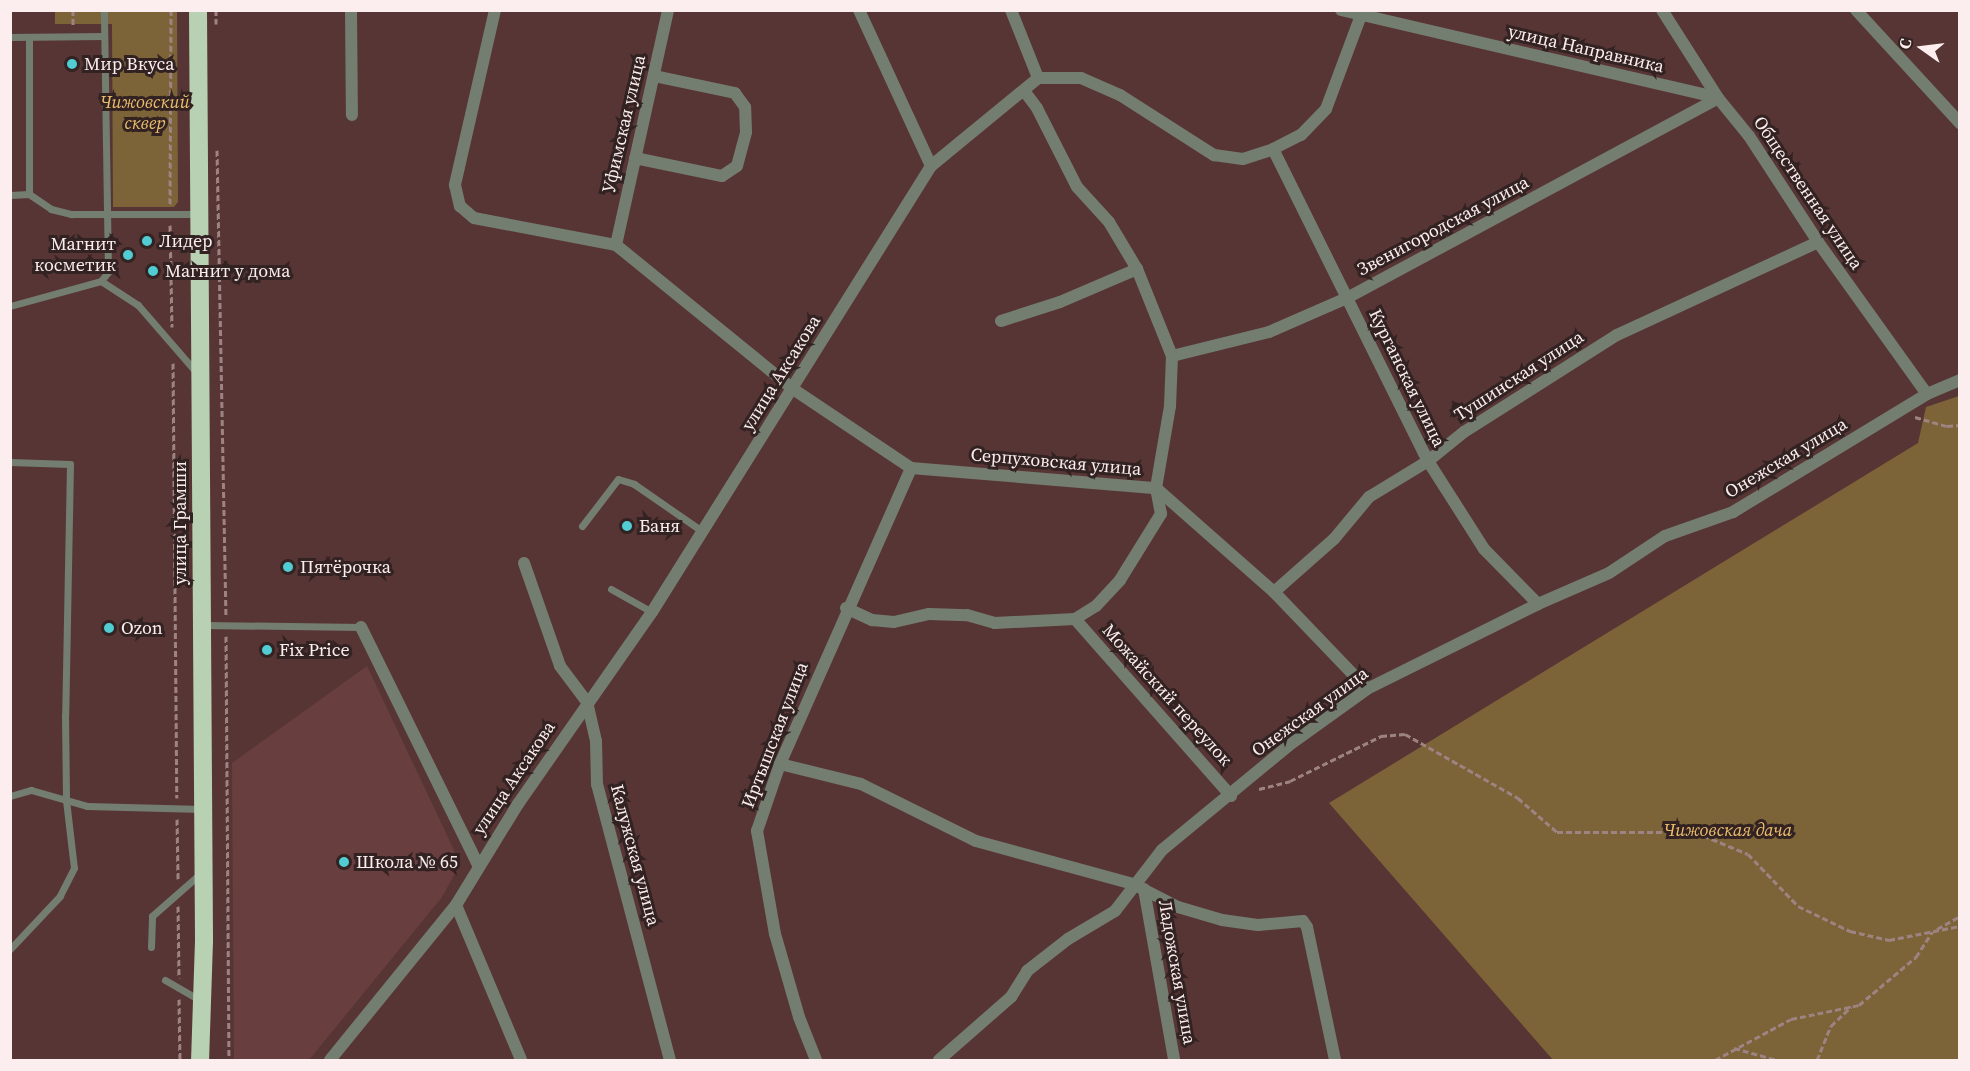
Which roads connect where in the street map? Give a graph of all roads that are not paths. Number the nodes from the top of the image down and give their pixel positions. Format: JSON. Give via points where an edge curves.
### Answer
{"nodes":[{"id":1,"x":104,"y":10,"type":"edge"},
{"id":2,"x":198,"y":10,"type":"edge"},
{"id":3,"x":351,"y":10,"type":"edge"},
{"id":4,"x":495,"y":10,"type":"edge"},
{"id":5,"x":668,"y":10,"type":"edge"},
{"id":6,"x":859,"y":10,"type":"edge"},
{"id":7,"x":1011,"y":10,"type":"edge"},
{"id":8,"x":1341,"y":10,"type":"edge"},
{"id":9,"x":1662,"y":10,"type":"edge"},
{"id":10,"x":1856,"y":10,"type":"edge"},
{"id":11,"x":1362,"y":13,"type":"edge"},
{"id":12,"x":104,"y":36,"type":"junction"},
{"id":13,"x":10,"y":37,"type":"edge"},
{"id":14,"x":29,"y":37,"type":"junction"},
{"id":15,"x":654,"y":76,"type":"junction"},
{"id":16,"x":1038,"y":78,"type":"junction"},
{"id":17,"x":1024,"y":91,"type":"junction"},
{"id":18,"x":1718,"y":98,"type":"junction"},
{"id":19,"x":352,"y":115,"type":"dead end"},
{"id":20,"x":1959,"y":123,"type":"edge"},
{"id":21,"x":1273,"y":149,"type":"junction"},
{"id":22,"x":635,"y":158,"type":"junction"},
{"id":23,"x":931,"y":166,"type":"junction"},
{"id":24,"x":28,"y":194,"type":"junction"},
{"id":25,"x":10,"y":195,"type":"edge"},
{"id":26,"x":199,"y":214,"type":"junction"},
{"id":27,"x":108,"y":215,"type":"junction"},
{"id":28,"x":1818,"y":242,"type":"junction"},
{"id":29,"x":616,"y":245,"type":"junction"},
{"id":30,"x":1137,"y":269,"type":"junction"},
{"id":31,"x":101,"y":281,"type":"junction"},
{"id":32,"x":1347,"y":298,"type":"junction"},
{"id":33,"x":10,"y":306,"type":"edge"},
{"id":34,"x":1001,"y":321,"type":"dead end"},
{"id":35,"x":1172,"y":356,"type":"junction"},
{"id":36,"x":201,"y":377,"type":"junction"},
{"id":37,"x":1959,"y":380,"type":"edge"},
{"id":38,"x":793,"y":389,"type":"junction"},
{"id":39,"x":1927,"y":394,"type":"junction"},
{"id":40,"x":1428,"y":461,"type":"junction"},
{"id":41,"x":10,"y":462,"type":"edge"},
{"id":42,"x":910,"y":468,"type":"junction"},
{"id":43,"x":1156,"y":488,"type":"junction"},
{"id":44,"x":582,"y":526,"type":"dead end"},
{"id":45,"x":702,"y":531,"type":"junction"},
{"id":46,"x":524,"y":563,"type":"dead end"},
{"id":47,"x":611,"y":589,"type":"dead end"},
{"id":48,"x":1274,"y":592,"type":"junction"},
{"id":49,"x":1538,"y":604,"type":"junction"},
{"id":50,"x":846,"y":608,"type":"junction"},
{"id":51,"x":652,"y":612,"type":"junction"},
{"id":52,"x":1075,"y":619,"type":"junction"},
{"id":53,"x":202,"y":625,"type":"junction"},
{"id":54,"x":361,"y":627,"type":"joint"},
{"id":55,"x":1367,"y":689,"type":"junction"},
{"id":56,"x":587,"y":702,"type":"junction"},
{"id":57,"x":780,"y":764,"type":"junction"},
{"id":58,"x":10,"y":796,"type":"edge"},
{"id":59,"x":1231,"y":796,"type":"junction"},
{"id":60,"x":66,"y":800,"type":"junction"},
{"id":61,"x":203,"y":809,"type":"junction"},
{"id":62,"x":478,"y":865,"type":"junction"},
{"id":63,"x":203,"y":871,"type":"junction"},
{"id":64,"x":1138,"y":887,"type":"junction"},
{"id":65,"x":456,"y":905,"type":"junction"},
{"id":66,"x":151,"y":947,"type":"dead end"},
{"id":67,"x":10,"y":949,"type":"edge"},
{"id":68,"x":165,"y":980,"type":"dead end"},
{"id":69,"x":202,"y":1002,"type":"junction"},
{"id":70,"x":202,"y":1060,"type":"edge"},
{"id":71,"x":330,"y":1060,"type":"edge"},
{"id":72,"x":521,"y":1060,"type":"edge"},
{"id":73,"x":670,"y":1060,"type":"edge"},
{"id":74,"x":816,"y":1060,"type":"edge"},
{"id":75,"x":939,"y":1060,"type":"edge"},
{"id":76,"x":1174,"y":1060,"type":"edge"},
{"id":77,"x":1335,"y":1060,"type":"edge"}],
"edges":[{"from":1,"to":12,"type":"lane"},
{"from":2,"to":26,"type":"highway","name":"улица Грамши"},
{"from":3,"to":19,"type":"street"},
{"from":4,"to":29,"type":"street","via":[[455,185],[460,206],[474,218]]},
{"from":5,"to":15,"type":"street","name":"Уфимская улица"},
{"from":6,"to":23,"type":"street"},
{"from":7,"to":16,"type":"street"},
{"from":8,"to":11,"type":"street","name":"улица Направника"},
{"from":9,"to":18,"type":"street","name":"Общественная улица"},
{"from":10,"to":20,"type":"street"},
{"from":11,"to":18,"type":"street","name":"улица Направника"},
{"from":11,"to":21,"type":"street","via":[[1326,109],[1301,135]]},
{"from":12,"to":14,"type":"lane"},
{"from":12,"to":27,"type":"lane"},
{"from":13,"to":14,"type":"lane"},
{"from":14,"to":24,"type":"lane"},
{"from":15,"to":22,"type":"street","name":"Уфимская улица"},
{"from":15,"to":22,"type":"street","via":[[735,93],[745,107],[746,132],[737,165],[722,176]]},
{"from":16,"to":17,"type":"street","name":"улица Аксакова"},
{"from":16,"to":21,"type":"street","via":[[1082,78],[1120,95],[1214,155],[1243,159]]},
{"from":17,"to":23,"type":"street","name":"улица Аксакова"},
{"from":17,"to":30,"type":"street","via":[[1037,108],[1077,187],[1109,222]]},
{"from":18,"to":28,"type":"street","name":"Общественная улица","via":[[1749,136]]},
{"from":18,"to":32,"type":"street","name":"Звенигородская улица"},
{"from":21,"to":32,"type":"street","name":"Курганская улица"},
{"from":22,"to":29,"type":"street","name":"Уфимская улица"},
{"from":23,"to":38,"type":"street","name":"улица Аксакова"},
{"from":24,"to":25,"type":"lane"},
{"from":24,"to":27,"type":"lane","via":[[51,209]]},
{"from":26,"to":27,"type":"lane"},
{"from":26,"to":36,"type":"highway","name":"улица Грамши"},
{"from":27,"to":31,"type":"lane","via":[[108,272]]},
{"from":28,"to":39,"type":"street","name":"Общественная улица"},
{"from":28,"to":40,"type":"street","name":"Тушинская улица","via":[[1617,335],[1464,432]]},
{"from":29,"to":38,"type":"street","name":"Серпуховская улица"},
{"from":30,"to":34,"type":"street","via":[[1060,302]]},
{"from":30,"to":35,"type":"street"},
{"from":31,"to":33,"type":"lane"},
{"from":31,"to":36,"type":"lane","via":[[138,304]]},
{"from":32,"to":35,"type":"street","name":"Звенигородская улица","via":[[1269,332]]},
{"from":32,"to":40,"type":"street","name":"Курганская улица"},
{"from":35,"to":43,"type":"street","name":"Можайский переулок","via":[[1170,406]]},
{"from":36,"to":53,"type":"highway","name":"улица Грамши"},
{"from":37,"to":39,"type":"street","name":"Онежская улица"},
{"from":38,"to":42,"type":"street","name":"Серпуховская улица"},
{"from":38,"to":45,"type":"street","name":"улица Аксакова"},
{"from":39,"to":49,"type":"street","name":"Онежская улица","via":[[1733,512],[1665,536],[1609,573]]},
{"from":40,"to":48,"type":"street","name":"Тушинская улица","via":[[1369,497],[1334,539]]},
{"from":40,"to":49,"type":"street","name":"Курганская улица","via":[[1484,549]]},
{"from":41,"to":60,"type":"lane","via":[[70,464]]},
{"from":42,"to":43,"type":"street","name":"Серпуховская улица"},
{"from":42,"to":50,"type":"street","name":"Иртышская улица"},
{"from":43,"to":48,"type":"street","name":"Серпуховская улица"},
{"from":43,"to":52,"type":"street","name":"Можайский переулок","via":[[1161,514],[1155,527],[1120,580],[1096,606]]},
{"from":44,"to":45,"type":"lane","via":[[618,479],[634,484]]},
{"from":45,"to":51,"type":"street","name":"улица Аксакова"},
{"from":46,"to":56,"type":"street","name":"Калужская улица","via":[[560,666]]},
{"from":47,"to":51,"type":"lane"},
{"from":48,"to":55,"type":"street","name":"Серпуховская улица"},
{"from":49,"to":55,"type":"street","name":"Онежская улица"},
{"from":50,"to":52,"type":"street","name":"Можайский переулок","via":[[872,620],[894,622],[929,614],[967,615],[995,623]]},
{"from":50,"to":57,"type":"street","name":"Иртышская улица"},
{"from":51,"to":56,"type":"street","name":"улица Аксакова"},
{"from":52,"to":59,"type":"street","name":"Можайский переулок"},
{"from":53,"to":54,"type":"lane"},
{"from":53,"to":61,"type":"highway","name":"улица Грамши"},
{"from":54,"to":62,"type":"street"},
{"from":55,"to":59,"type":"street","name":"Онежская улица","via":[[1288,746]]},
{"from":56,"to":62,"type":"street","name":"улица Аксакова"},
{"from":56,"to":73,"type":"street","name":"Калужская улица","via":[[596,741],[597,784]]},
{"from":57,"to":64,"type":"street","via":[[861,784],[976,841]]},
{"from":57,"to":74,"type":"street","name":"Иртышская улица","via":[[757,831],[775,934]]},
{"from":58,"to":60,"type":"lane","via":[[32,790]]},
{"from":59,"to":64,"type":"street","name":"Онежская улица","via":[[1162,850]]},
{"from":60,"to":61,"type":"lane","via":[[87,806]]},
{"from":60,"to":67,"type":"lane","via":[[74,868],[60,896]]},
{"from":61,"to":63,"type":"highway","name":"улица Грамши"},
{"from":62,"to":65,"type":"street","name":"улица Аксакова"},
{"from":63,"to":66,"type":"lane","via":[[152,916]]},
{"from":63,"to":69,"type":"highway","name":"улица Грамши"},
{"from":64,"to":75,"type":"street","name":"Онежская улица","via":[[1116,911],[1068,939],[1027,971],[1011,997]]},
{"from":64,"to":76,"type":"street","name":"Ладожская улица"},
{"from":64,"to":77,"type":"street","via":[[1178,907],[1222,920],[1258,925],[1295,919],[1308,927]]},
{"from":65,"to":71,"type":"street","name":"улица Аксакова"},
{"from":65,"to":72,"type":"street"},
{"from":68,"to":69,"type":"lane"},
{"from":69,"to":70,"type":"highway","name":"улица Грамши"}]}
